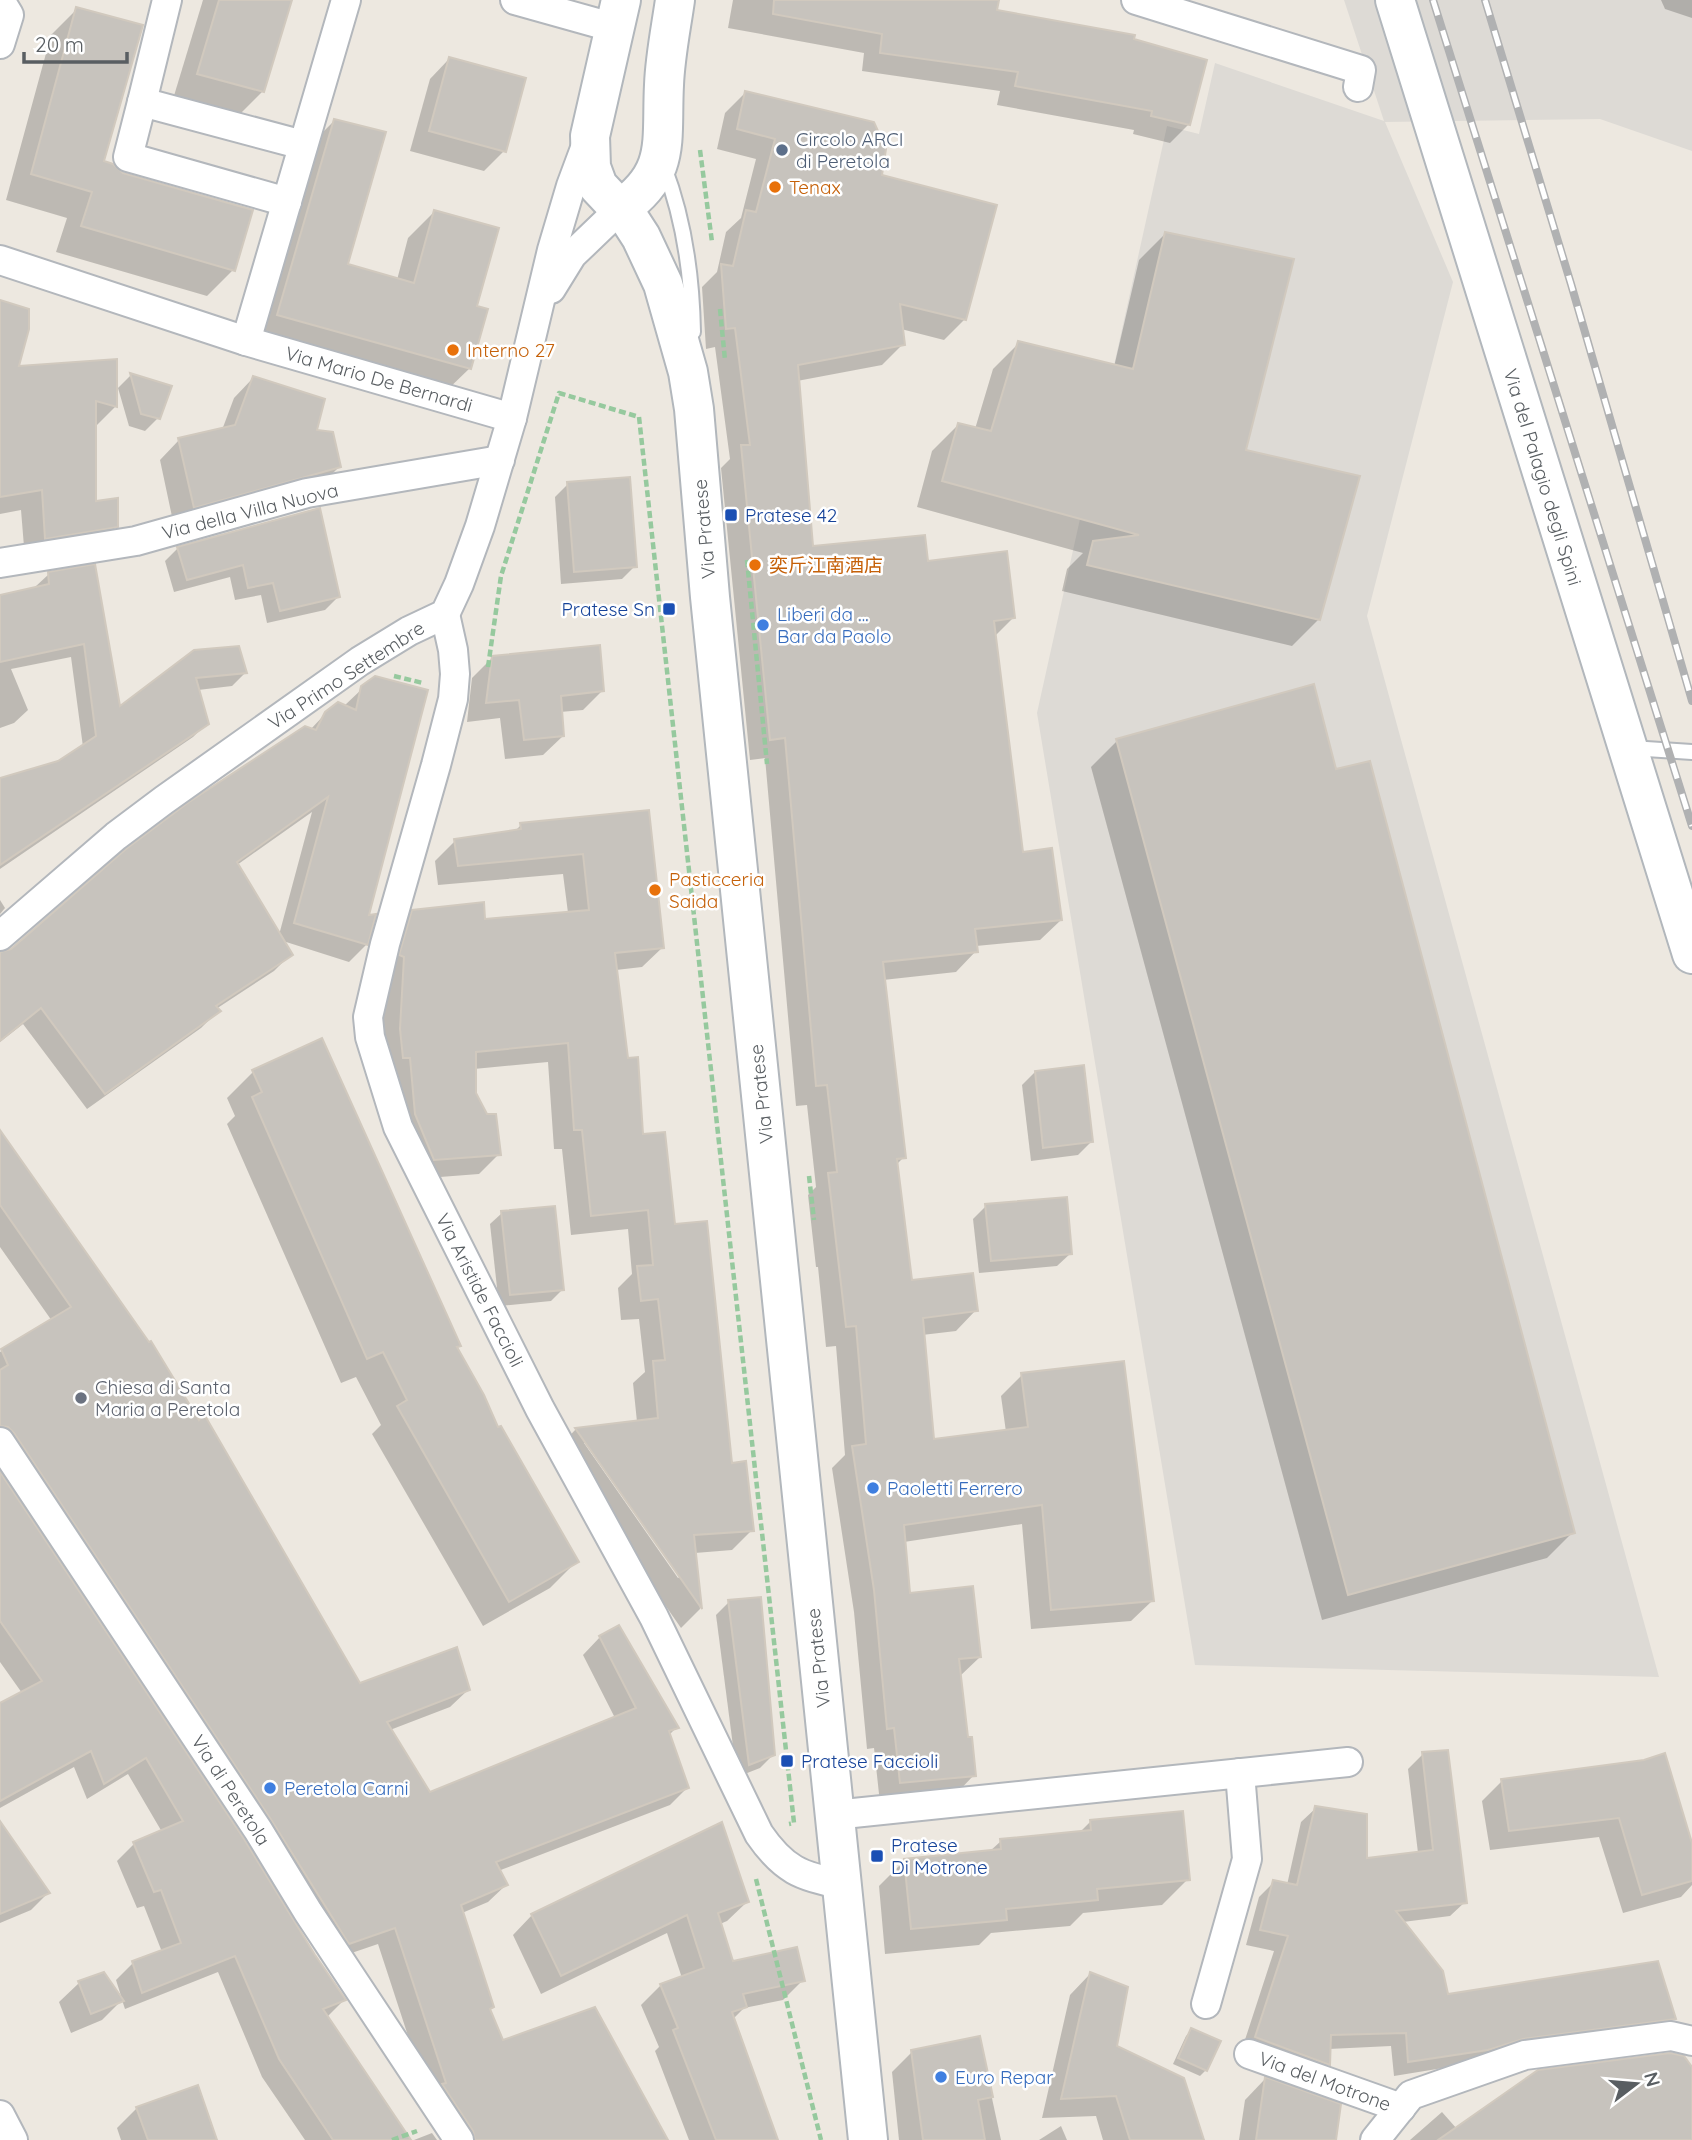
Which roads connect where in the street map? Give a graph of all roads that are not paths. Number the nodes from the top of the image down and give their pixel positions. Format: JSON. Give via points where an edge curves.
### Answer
{"nodes":[{"id":1,"x":0,"y":0,"type":"edge"},
{"id":2,"x":167,"y":0,"type":"edge"},
{"id":3,"x":346,"y":0,"type":"edge"},
{"id":4,"x":515,"y":0,"type":"edge"},
{"id":5,"x":675,"y":0,"type":"edge"},
{"id":6,"x":1136,"y":0,"type":"edge"},
{"id":7,"x":1395,"y":0,"type":"edge"},
{"id":8,"x":618,"y":14,"type":"edge"},
{"id":9,"x":0,"y":44,"type":"edge"},
{"id":10,"x":1358,"y":87,"type":"dead end"},
{"id":11,"x":142,"y":102,"type":"junction"},
{"id":12,"x":590,"y":136,"type":"junction"},
{"id":13,"x":303,"y":145,"type":"junction"},
{"id":14,"x":661,"y":157,"type":"junction"},
{"id":15,"x":287,"y":202,"type":"junction"},
{"id":16,"x":620,"y":209,"type":"junction"},
{"id":17,"x":0,"y":260,"type":"edge"},
{"id":18,"x":539,"y":310,"type":"junction"},
{"id":19,"x":246,"y":341,"type":"junction"},
{"id":20,"x":688,"y":372,"type":"junction"},
{"id":21,"x":512,"y":418,"type":"junction"},
{"id":22,"x":500,"y":460,"type":"junction"},
{"id":23,"x":0,"y":563,"type":"edge"},
{"id":24,"x":445,"y":614,"type":"junction"},
{"id":25,"x":1628,"y":748,"type":"junction"},
{"id":26,"x":1692,"y":752,"type":"edge"},
{"id":27,"x":0,"y":936,"type":"edge"},
{"id":28,"x":1692,"y":954,"type":"edge"},
{"id":29,"x":0,"y":1442,"type":"edge"},
{"id":30,"x":1348,"y":1762,"type":"dead end"},
{"id":31,"x":1240,"y":1773,"type":"junction"},
{"id":32,"x":834,"y":1815,"type":"junction"},
{"id":33,"x":842,"y":1884,"type":"junction"},
{"id":34,"x":1206,"y":2004,"type":"dead end"},
{"id":35,"x":1692,"y":2041,"type":"edge"},
{"id":36,"x":1249,"y":2054,"type":"dead end"},
{"id":37,"x":1401,"y":2108,"type":"junction"},
{"id":38,"x":0,"y":2115,"type":"edge"},
{"id":39,"x":13,"y":2140,"type":"edge"},
{"id":40,"x":459,"y":2140,"type":"edge"},
{"id":41,"x":868,"y":2140,"type":"edge"},
{"id":42,"x":1375,"y":2140,"type":"edge"}],
"edges":[{"from":1,"to":9,"type":"street","via":[[9,15]]},
{"from":2,"to":11,"type":"street"},
{"from":3,"to":13,"type":"street"},
{"from":4,"to":8,"type":"street","name":"Via Pratese"},
{"from":5,"to":14,"type":"main road","name":"Via Pratese"},
{"from":6,"to":10,"type":"street","via":[[1361,70]]},
{"from":7,"to":25,"type":"main road","name":"Via del Palagio degli Spini"},
{"from":8,"to":12,"type":"main road","name":"Via Pratese"},
{"from":11,"to":13,"type":"street"},
{"from":11,"to":15,"type":"street","via":[[128,157]]},
{"from":12,"to":16,"type":"main road","name":"Via Pratese","via":[[594,178]]},
{"from":12,"to":18,"type":"street","name":"Via Primo Settembre","via":[[556,237]]},
{"from":13,"to":15,"type":"street"},
{"from":14,"to":16,"type":"main road","name":"Via Pratese","via":[[646,187]]},
{"from":14,"to":20,"type":"lane","name":"Via Pratese","via":[[679,214],[688,267],[693,330]]},
{"from":15,"to":19,"type":"street"},
{"from":16,"to":18,"type":"street","name":"Via Primo Settembre","via":[[572,255]]},
{"from":16,"to":20,"type":"main road","name":"Via Pratese","via":[[642,237],[663,284]]},
{"from":17,"to":19,"type":"street","name":"Via Mario De Bernardi"},
{"from":18,"to":21,"type":"street","name":"Via Primo Settembre"},
{"from":19,"to":21,"type":"street","name":"Via Mario De Bernardi"},
{"from":20,"to":32,"type":"main road","name":"Via Pratese"},
{"from":21,"to":22,"type":"street","name":"Via Primo Settembre"},
{"from":22,"to":23,"type":"street","name":"Via della Villa Nuova","via":[[307,493],[136,541]]},
{"from":22,"to":24,"type":"street","name":"Via Primo Settembre","via":[[477,537]]},
{"from":24,"to":27,"type":"street","name":"Via Primo Settembre","via":[[360,661],[164,800]]},
{"from":24,"to":33,"type":"street","name":"Via Aristide Faccioli","via":[[453,650],[453,699],[368,1017],[373,1048],[398,1127],[540,1409],[654,1617],[759,1834],[781,1863],[795,1872]]},
{"from":25,"to":26,"type":"lane"},
{"from":25,"to":28,"type":"main road","name":"Via del Palagio degli Spini"},
{"from":29,"to":40,"type":"street","name":"Via di Peretola"},
{"from":30,"to":31,"type":"street"},
{"from":31,"to":32,"type":"street"},
{"from":31,"to":34,"type":"street","via":[[1247,1859]]},
{"from":32,"to":33,"type":"main road","name":"Via Pratese"},
{"from":33,"to":41,"type":"main road","name":"Via Pratese"},
{"from":35,"to":37,"type":"street","name":"Via del Motrone","via":[[1671,2036],[1525,2055],[1411,2095]]},
{"from":36,"to":37,"type":"street","name":"Via del Motrone"},
{"from":37,"to":42,"type":"street","name":"Via del Motrone"},
{"from":38,"to":39,"type":"street"}]}
